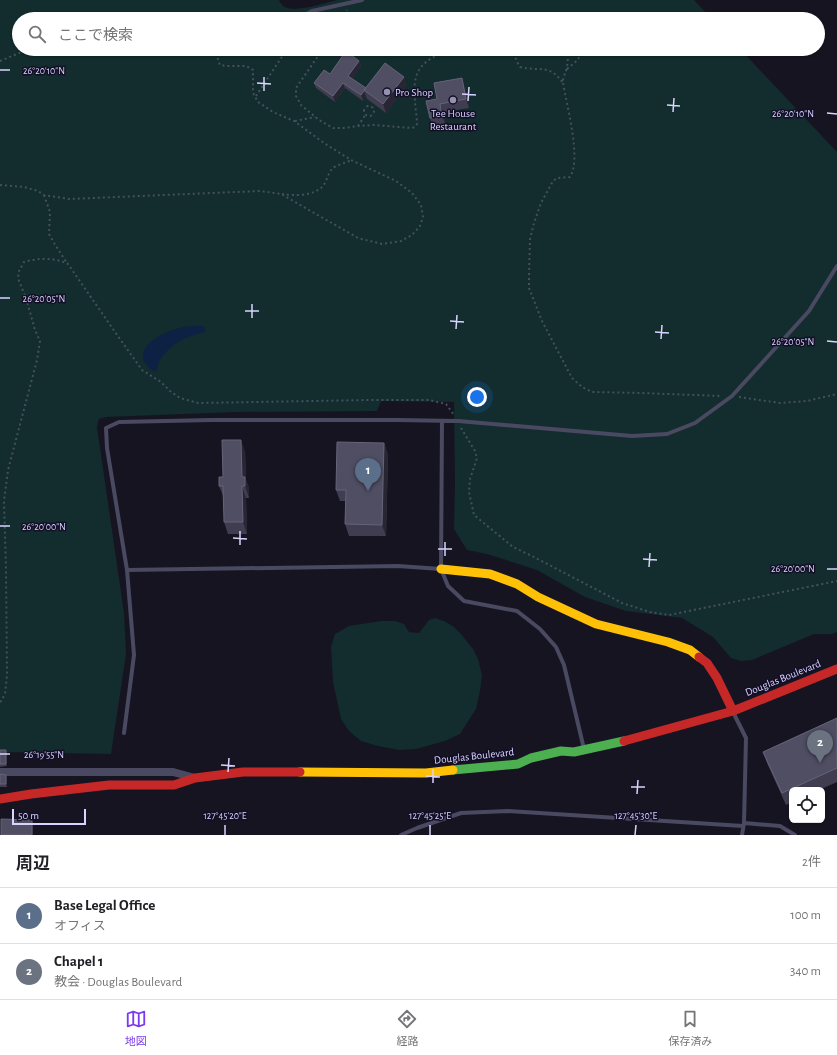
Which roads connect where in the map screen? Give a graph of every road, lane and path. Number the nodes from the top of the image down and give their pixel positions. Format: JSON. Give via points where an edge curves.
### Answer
{"nodes":[{"id":1,"x":362,"y":0,"type":"edge"},
{"id":2,"x":310,"y":12,"type":"edge"},
{"id":3,"x":12,"y":56,"type":"edge"},
{"id":4,"x":218,"y":56,"type":"edge"},
{"id":5,"x":282,"y":56,"type":"edge"},
{"id":6,"x":318,"y":56,"type":"edge"},
{"id":7,"x":435,"y":56,"type":"edge"},
{"id":8,"x":515,"y":56,"type":"edge"},
{"id":9,"x":569,"y":56,"type":"edge"},
{"id":10,"x":580,"y":56,"type":"edge"},
{"id":11,"x":0,"y":61,"type":"edge"},
{"id":12,"x":566,"y":69,"type":"junction"},
{"id":13,"x":563,"y":84,"type":"junction"},
{"id":14,"x":255,"y":97,"type":"junction"},
{"id":15,"x":366,"y":114,"type":"junction"},
{"id":16,"x":315,"y":117,"type":"junction"},
{"id":17,"x":294,"y":121,"type":"junction"},
{"id":18,"x":358,"y":126,"type":"junction"},
{"id":19,"x":352,"y":160,"type":"junction"},
{"id":20,"x":0,"y":185,"type":"edge"},
{"id":21,"x":281,"y":194,"type":"junction"},
{"id":22,"x":44,"y":195,"type":"junction"},
{"id":23,"x":68,"y":264,"type":"junction"},
{"id":24,"x":837,"y":266,"type":"edge"},
{"id":25,"x":837,"y":394,"type":"edge"},
{"id":26,"x":732,"y":396,"type":"junction"},
{"id":27,"x":442,"y":420,"type":"junction"},
{"id":28,"x":458,"y":421,"type":"junction"},
{"id":29,"x":441,"y":569,"type":"junction"},
{"id":30,"x":127,"y":570,"type":"junction"},
{"id":31,"x":837,"y":581,"type":"edge"},
{"id":32,"x":837,"y":669,"type":"edge"},
{"id":33,"x":0,"y":702,"type":"edge"},
{"id":34,"x":733,"y":711,"type":"junction"},
{"id":35,"x":124,"y":732,"type":"dead end"},
{"id":36,"x":584,"y":750,"type":"junction"},
{"id":37,"x":0,"y":772,"type":"edge"},
{"id":38,"x":195,"y":778,"type":"junction"},
{"id":39,"x":0,"y":799,"type":"edge"},
{"id":40,"x":744,"y":824,"type":"junction"},
{"id":41,"x":401,"y":835,"type":"edge"},
{"id":42,"x":742,"y":835,"type":"edge"},
{"id":43,"x":795,"y":835,"type":"edge"}],
"edges":[{"from":1,"to":2,"type":"lane"},
{"from":3,"to":11,"type":"path"},
{"from":4,"to":14,"type":"path","via":[[220,65],[246,66],[253,70]]},
{"from":5,"to":14,"type":"path"},
{"from":6,"to":16,"type":"path","via":[[296,88],[296,96],[301,105]]},
{"from":7,"to":18,"type":"path","via":[[423,64],[417,74],[415,127]]},
{"from":8,"to":13,"type":"path","via":[[520,67],[545,69],[559,77]]},
{"from":9,"to":12,"type":"path"},
{"from":10,"to":12,"type":"path"},
{"from":12,"to":13,"type":"path"},
{"from":13,"to":26,"type":"path","via":[[572,125],[574,168],[570,177],[556,178],[553,181],[541,203],[530,239],[529,276],[533,299],[563,362],[572,378],[592,392]]},
{"from":14,"to":17,"type":"path","via":[[273,112]]},
{"from":15,"to":15,"type":"path","via":[[373,114],[372,107],[365,108]]},
{"from":15,"to":18,"type":"path"},
{"from":16,"to":17,"type":"path"},
{"from":16,"to":18,"type":"path","via":[[333,128]]},
{"from":17,"to":19,"type":"path"},
{"from":19,"to":21,"type":"path","via":[[332,168],[324,186],[316,191],[293,196]]},
{"from":19,"to":21,"type":"path","via":[[396,181],[412,193],[421,205],[423,217],[420,226],[412,235],[401,241],[382,244],[358,238]]},
{"from":20,"to":22,"type":"path","via":[[24,187]]},
{"from":21,"to":22,"type":"path","via":[[260,192],[69,199]]},
{"from":22,"to":23,"type":"path","via":[[50,212],[49,234]]},
{"from":23,"to":28,"type":"path","via":[[142,370],[180,398],[198,403],[429,400],[446,404]]},
{"from":23,"to":33,"type":"path","via":[[60,260],[35,259],[24,262],[18,273],[40,341],[38,360],[8,470],[4,501],[7,675],[5,694]]},
{"from":24,"to":26,"type":"lane","via":[[809,311]]},
{"from":25,"to":26,"type":"path","via":[[807,401],[780,403]]},
{"from":26,"to":28,"type":"lane","via":[[695,423],[666,434],[632,436]]},
{"from":27,"to":28,"type":"lane"},
{"from":27,"to":29,"type":"lane"},
{"from":27,"to":30,"type":"lane","via":[[118,422],[106,428],[107,448]]},
{"from":28,"to":31,"type":"path","via":[[477,458],[470,479],[469,492],[474,515],[513,547],[622,603],[669,615]]},
{"from":29,"to":30,"type":"lane","via":[[398,566]]},
{"from":29,"to":34,"type":"street","via":[[490,574],[517,584],[538,597],[596,624],[690,650],[707,663]]},
{"from":29,"to":36,"type":"lane","via":[[448,586],[464,601],[517,612],[540,629],[556,647],[564,664]]},
{"from":30,"to":35,"type":"lane","via":[[134,655]]},
{"from":32,"to":34,"type":"street","name":"Douglas Boulevard"},
{"from":34,"to":36,"type":"street","name":"Douglas Boulevard"},
{"from":34,"to":40,"type":"lane","via":[[746,738]]},
{"from":36,"to":38,"type":"street","name":"Douglas Boulevard","via":[[561,751],[518,764],[426,773],[244,772]]},
{"from":37,"to":38,"type":"street","via":[[173,772]]},
{"from":38,"to":39,"type":"street","name":"Douglas Boulevard","via":[[174,785],[109,785]]},
{"from":40,"to":41,"type":"lane","via":[[508,811],[461,813]]},
{"from":40,"to":42,"type":"lane"},
{"from":40,"to":43,"type":"lane","via":[[780,826]]}]}
